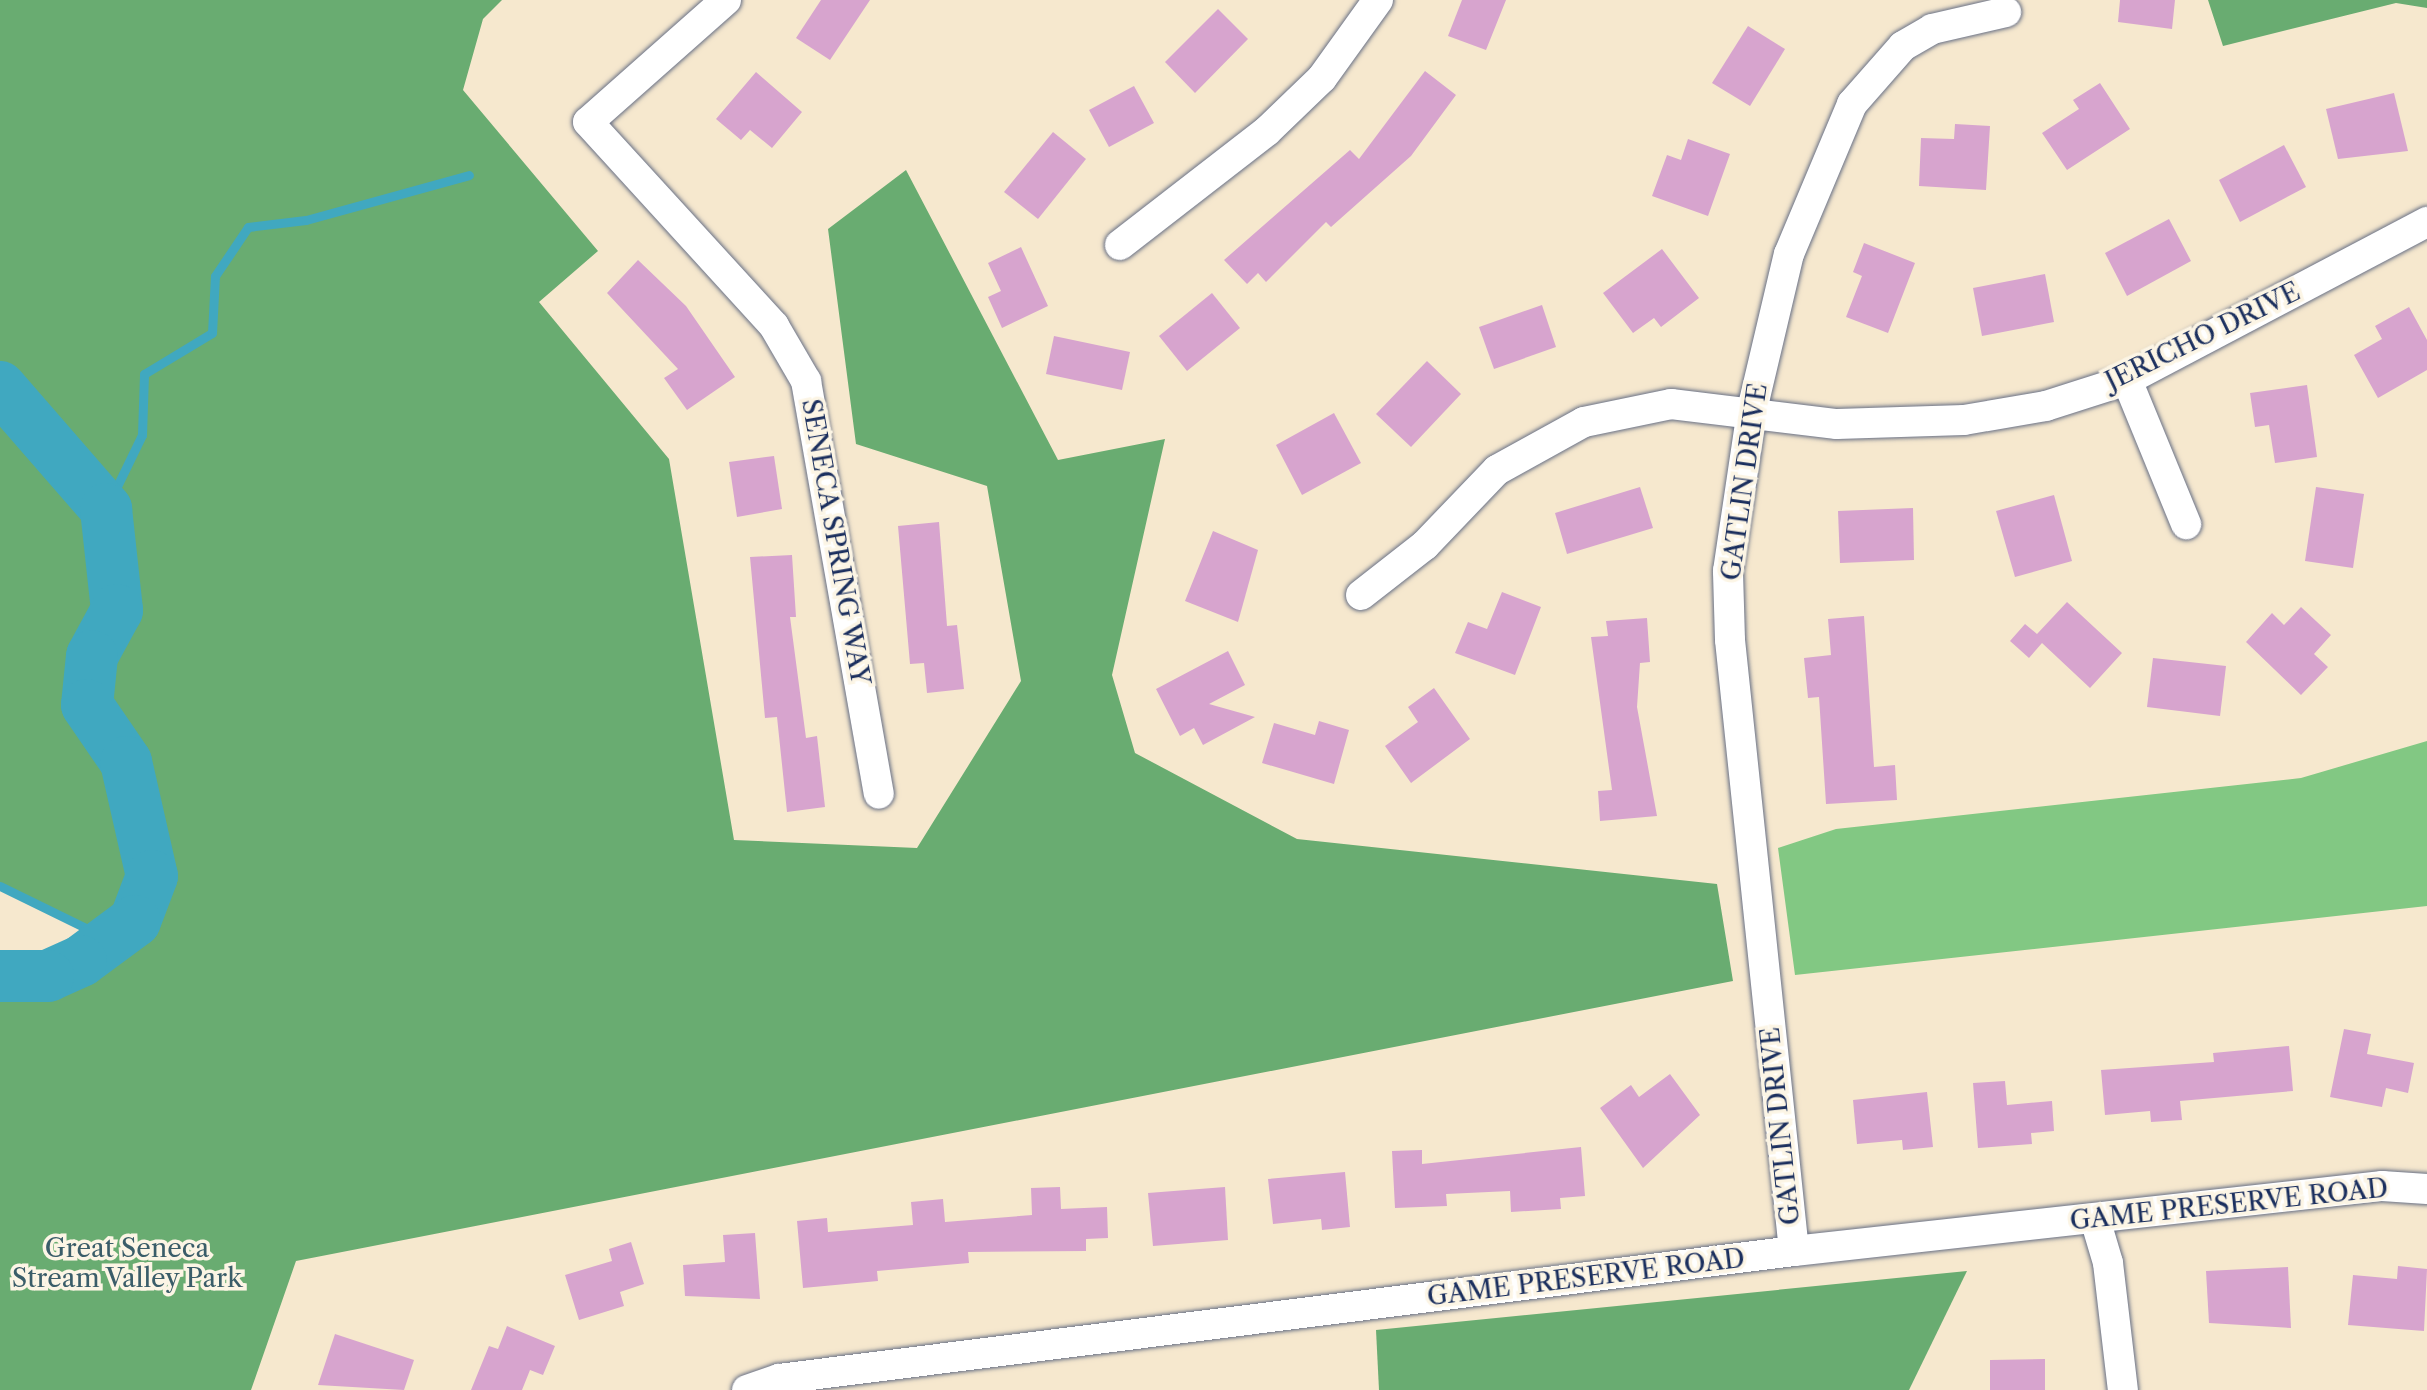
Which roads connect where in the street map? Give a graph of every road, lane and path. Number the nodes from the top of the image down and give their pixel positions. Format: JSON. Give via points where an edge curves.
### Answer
{"nodes":[{"id":1,"x":726,"y":0,"type":"edge"},
{"id":2,"x":1378,"y":0,"type":"edge"},
{"id":3,"x":2006,"y":12,"type":"dead end"},
{"id":4,"x":2427,"y":222,"type":"edge"},
{"id":5,"x":1120,"y":245,"type":"dead end"},
{"id":6,"x":2127,"y":380,"type":"junction"},
{"id":7,"x":1752,"y":410,"type":"junction"},
{"id":8,"x":2186,"y":524,"type":"dead end"},
{"id":9,"x":1361,"y":595,"type":"dead end"},
{"id":10,"x":879,"y":794,"type":"dead end"},
{"id":11,"x":2427,"y":1189,"type":"edge"},
{"id":12,"x":2095,"y":1219,"type":"junction"},
{"id":13,"x":1794,"y":1251,"type":"junction"},
{"id":14,"x":747,"y":1390,"type":"edge"},
{"id":15,"x":2123,"y":1390,"type":"edge"}],
"edges":[{"from":1,"to":10,"type":"street","name":"SENECA SPRING WAY","via":[[588,122],[774,326],[806,381]]},
{"from":2,"to":5,"type":"street","via":[[1322,78],[1267,131]]},
{"from":3,"to":7,"type":"street","name":"GATLIN DRIVE","via":[[1932,29],[1903,46],[1852,104],[1789,254]]},
{"from":4,"to":6,"type":"street","name":"JERICHO DRIVE"},
{"from":6,"to":7,"type":"street","name":"JERICHO DRIVE","via":[[2046,406],[1964,420],[1837,424]]},
{"from":6,"to":8,"type":"street"},
{"from":7,"to":9,"type":"street","name":"JERICHO DRIVE","via":[[1671,404],[1584,422],[1497,470],[1425,545]]},
{"from":7,"to":13,"type":"street","name":"GATLIN DRIVE","via":[[1728,571],[1730,640]]},
{"from":11,"to":12,"type":"street","name":"GAME PRESERVE ROAD","via":[[2382,1186]]},
{"from":12,"to":13,"type":"street","name":"GAME PRESERVE ROAD"},
{"from":12,"to":15,"type":"street"},
{"from":13,"to":14,"type":"street","name":"GAME PRESERVE ROAD","via":[[779,1379]]}]}
